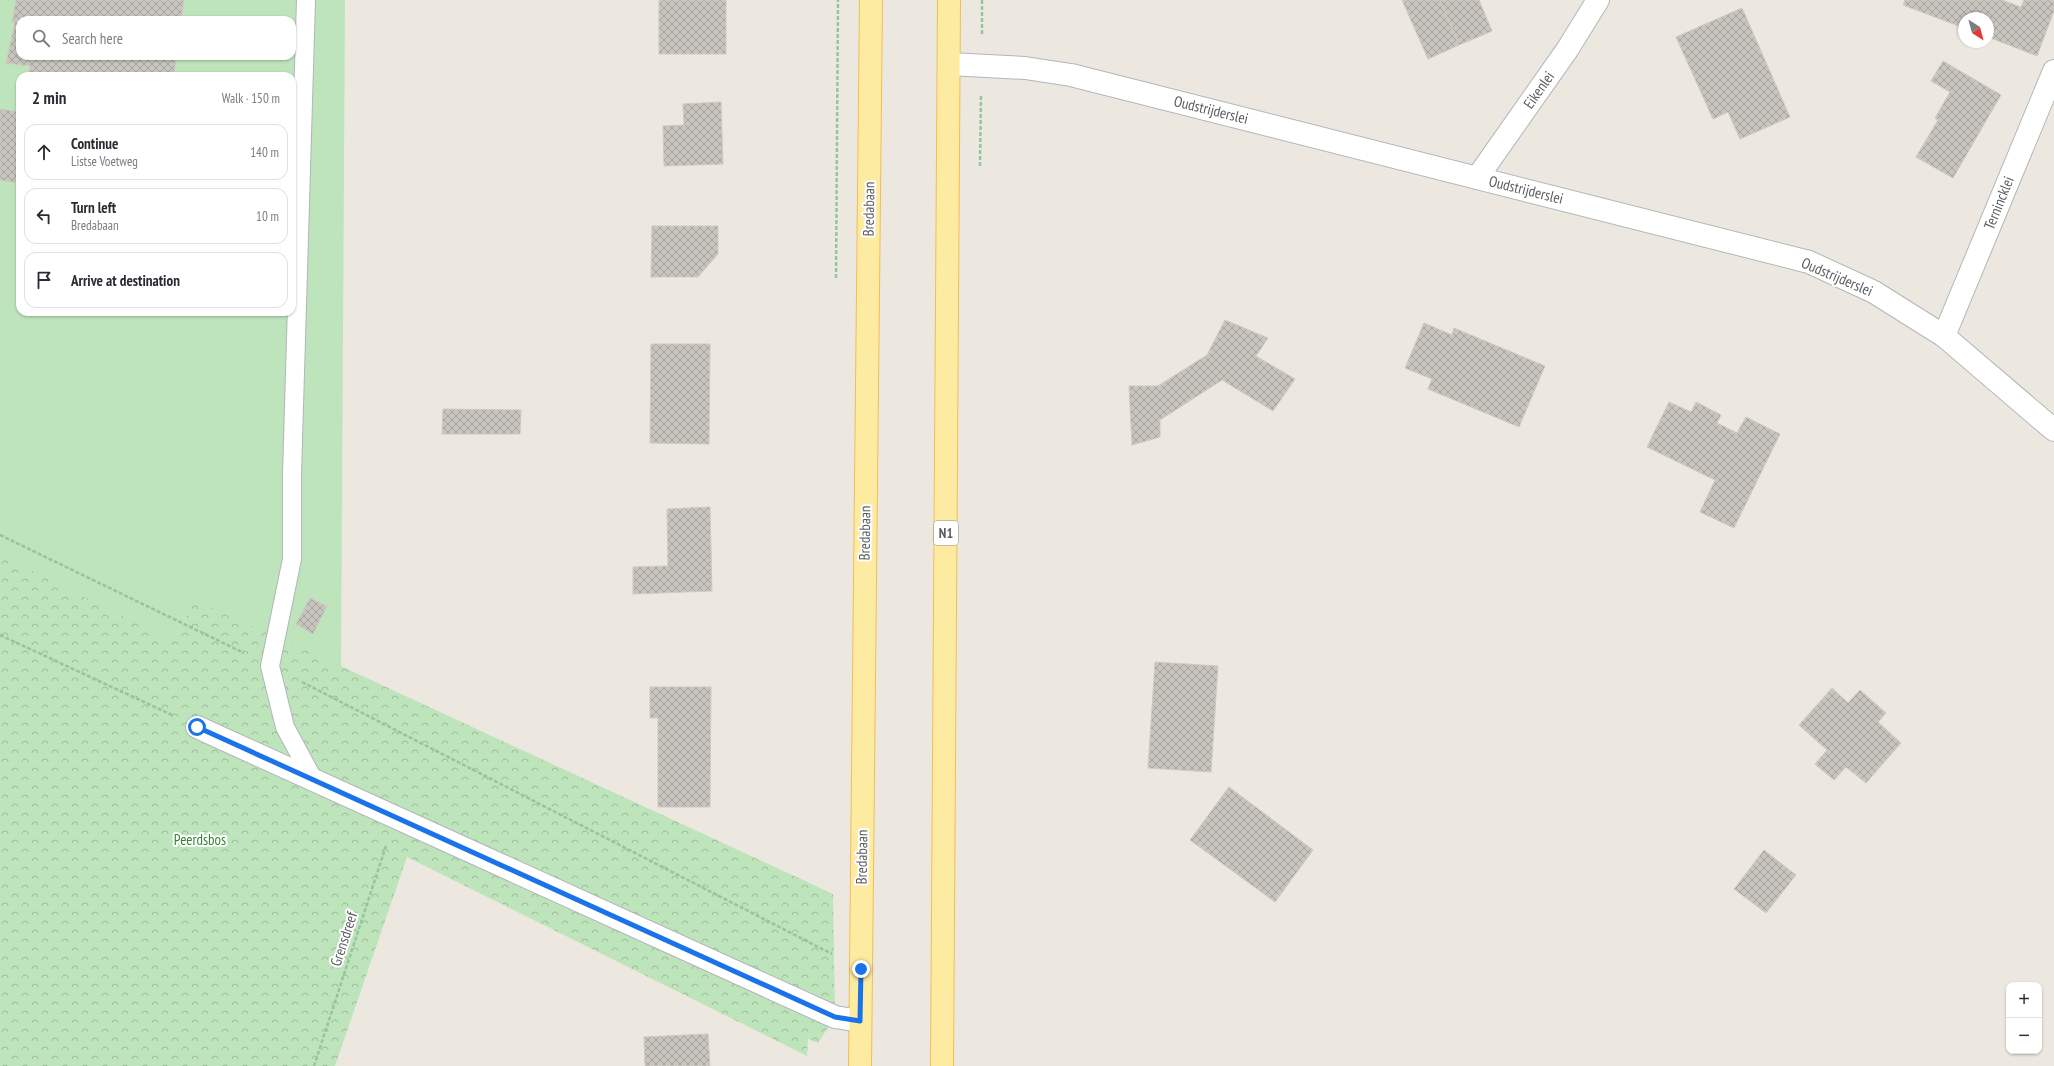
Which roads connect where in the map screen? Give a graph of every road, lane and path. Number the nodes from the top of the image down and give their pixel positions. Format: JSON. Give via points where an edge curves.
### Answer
{"nodes":[{"id":1,"x":306,"y":0,"type":"edge"},
{"id":2,"x":871,"y":0,"type":"edge"},
{"id":3,"x":950,"y":0,"type":"edge"},
{"id":4,"x":1598,"y":0,"type":"edge"},
{"id":5,"x":949,"y":64,"type":"junction"},
{"id":6,"x":2054,"y":71,"type":"edge"},
{"id":7,"x":1477,"y":178,"type":"junction"},
{"id":8,"x":1944,"y":336,"type":"junction"},
{"id":9,"x":2054,"y":430,"type":"edge"},
{"id":10,"x":0,"y":535,"type":"edge"},
{"id":11,"x":0,"y":635,"type":"edge"},
{"id":12,"x":270,"y":666,"type":"junction"},
{"id":13,"x":197,"y":727,"type":"joint"},
{"id":14,"x":314,"y":781,"type":"junction"},
{"id":15,"x":395,"y":818,"type":"junction"},
{"id":16,"x":861,"y":969,"type":"junction"},
{"id":17,"x":860,"y":1021,"type":"junction"},
{"id":18,"x":314,"y":1066,"type":"edge"},
{"id":19,"x":860,"y":1066,"type":"edge"},
{"id":20,"x":942,"y":1066,"type":"edge"}],
"edges":[{"from":1,"to":12,"type":"lane","via":[[292,474],[292,559]]},
{"from":2,"to":16,"type":"main road","name":"Bredabaan"},
{"from":3,"to":5,"type":"main road","number":"N1"},
{"from":4,"to":7,"type":"street","name":"Eikenlei","via":[[1568,50]]},
{"from":5,"to":7,"type":"street","name":"Oudstrijderslei","via":[[1025,68],[1071,75]]},
{"from":5,"to":20,"type":"main road","number":"N1"},
{"from":6,"to":8,"type":"street","name":"Ternincklei"},
{"from":7,"to":8,"type":"street","name":"Oudstrijderslei","via":[[1809,262],[1874,292]]},
{"from":8,"to":9,"type":"street","name":"Oudstrijderslei"},
{"from":10,"to":12,"type":"path"},
{"from":11,"to":13,"type":"path"},
{"from":12,"to":14,"type":"lane","via":[[285,727]]},
{"from":12,"to":16,"type":"path"},
{"from":13,"to":14,"type":"street"},
{"from":14,"to":15,"type":"street"},
{"from":15,"to":17,"type":"street","via":[[835,1017]]},
{"from":15,"to":18,"type":"path","name":"Grensdreef"},
{"from":16,"to":17,"type":"main road","name":"Bredabaan"},
{"from":17,"to":19,"type":"main road","name":"Bredabaan"}]}
